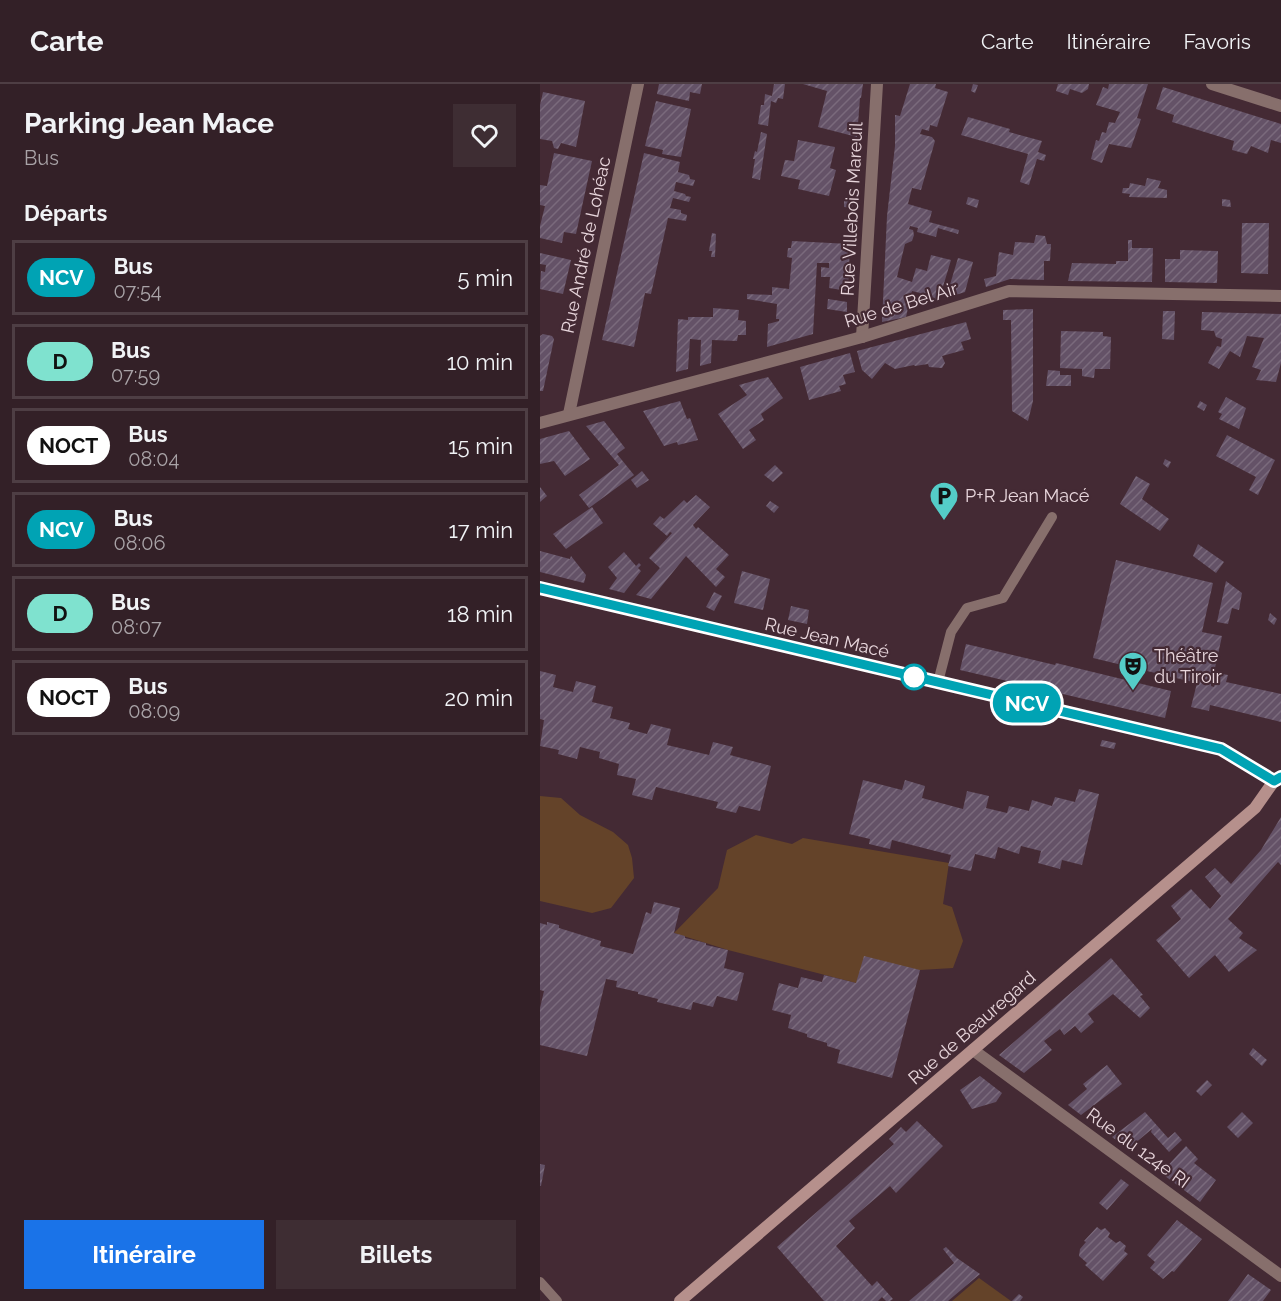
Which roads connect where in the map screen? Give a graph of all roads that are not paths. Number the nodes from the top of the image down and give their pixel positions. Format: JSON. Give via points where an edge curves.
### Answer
{"nodes":[{"id":1,"x":638,"y":84,"type":"edge"},
{"id":2,"x":877,"y":84,"type":"edge"},
{"id":3,"x":1212,"y":84,"type":"edge"},
{"id":4,"x":1281,"y":106,"type":"edge"},
{"id":5,"x":1281,"y":296,"type":"edge"},
{"id":6,"x":862,"y":337,"type":"junction"},
{"id":7,"x":569,"y":414,"type":"junction"},
{"id":8,"x":540,"y":423,"type":"edge"},
{"id":9,"x":1052,"y":517,"type":"dead end"},
{"id":10,"x":540,"y":588,"type":"edge"},
{"id":11,"x":938,"y":682,"type":"junction"},
{"id":12,"x":1278,"y":779,"type":"edge"},
{"id":13,"x":973,"y":1050,"type":"junction"},
{"id":14,"x":1281,"y":1276,"type":"edge"},
{"id":15,"x":540,"y":1282,"type":"edge"},
{"id":16,"x":557,"y":1301,"type":"edge"},
{"id":17,"x":680,"y":1301,"type":"edge"}],
"edges":[{"from":1,"to":7,"type":"street","name":"Rue André de Lohéac"},
{"from":2,"to":6,"type":"street","name":"Rue Villebois Mareuil"},
{"from":3,"to":4,"type":"street"},
{"from":5,"to":6,"type":"street","name":"Rue de Bel Air","via":[[1009,291]]},
{"from":6,"to":7,"type":"street","name":"Rue de Bel Air"},
{"from":7,"to":8,"type":"street","name":"Rue de Bel Air"},
{"from":9,"to":11,"type":"lane","via":[[1003,598],[967,608],[951,632]]},
{"from":10,"to":11,"type":"street","name":"Rue Jean Macé"},
{"from":11,"to":12,"type":"street","name":"Rue Jean Macé","via":[[1221,749]]},
{"from":12,"to":13,"type":"street","name":"Rue de Beauregard","via":[[1255,808]]},
{"from":13,"to":14,"type":"street","name":"Rue du 124e RI"},
{"from":13,"to":17,"type":"street","name":"Rue de Beauregard"},
{"from":15,"to":16,"type":"lane"}]}
